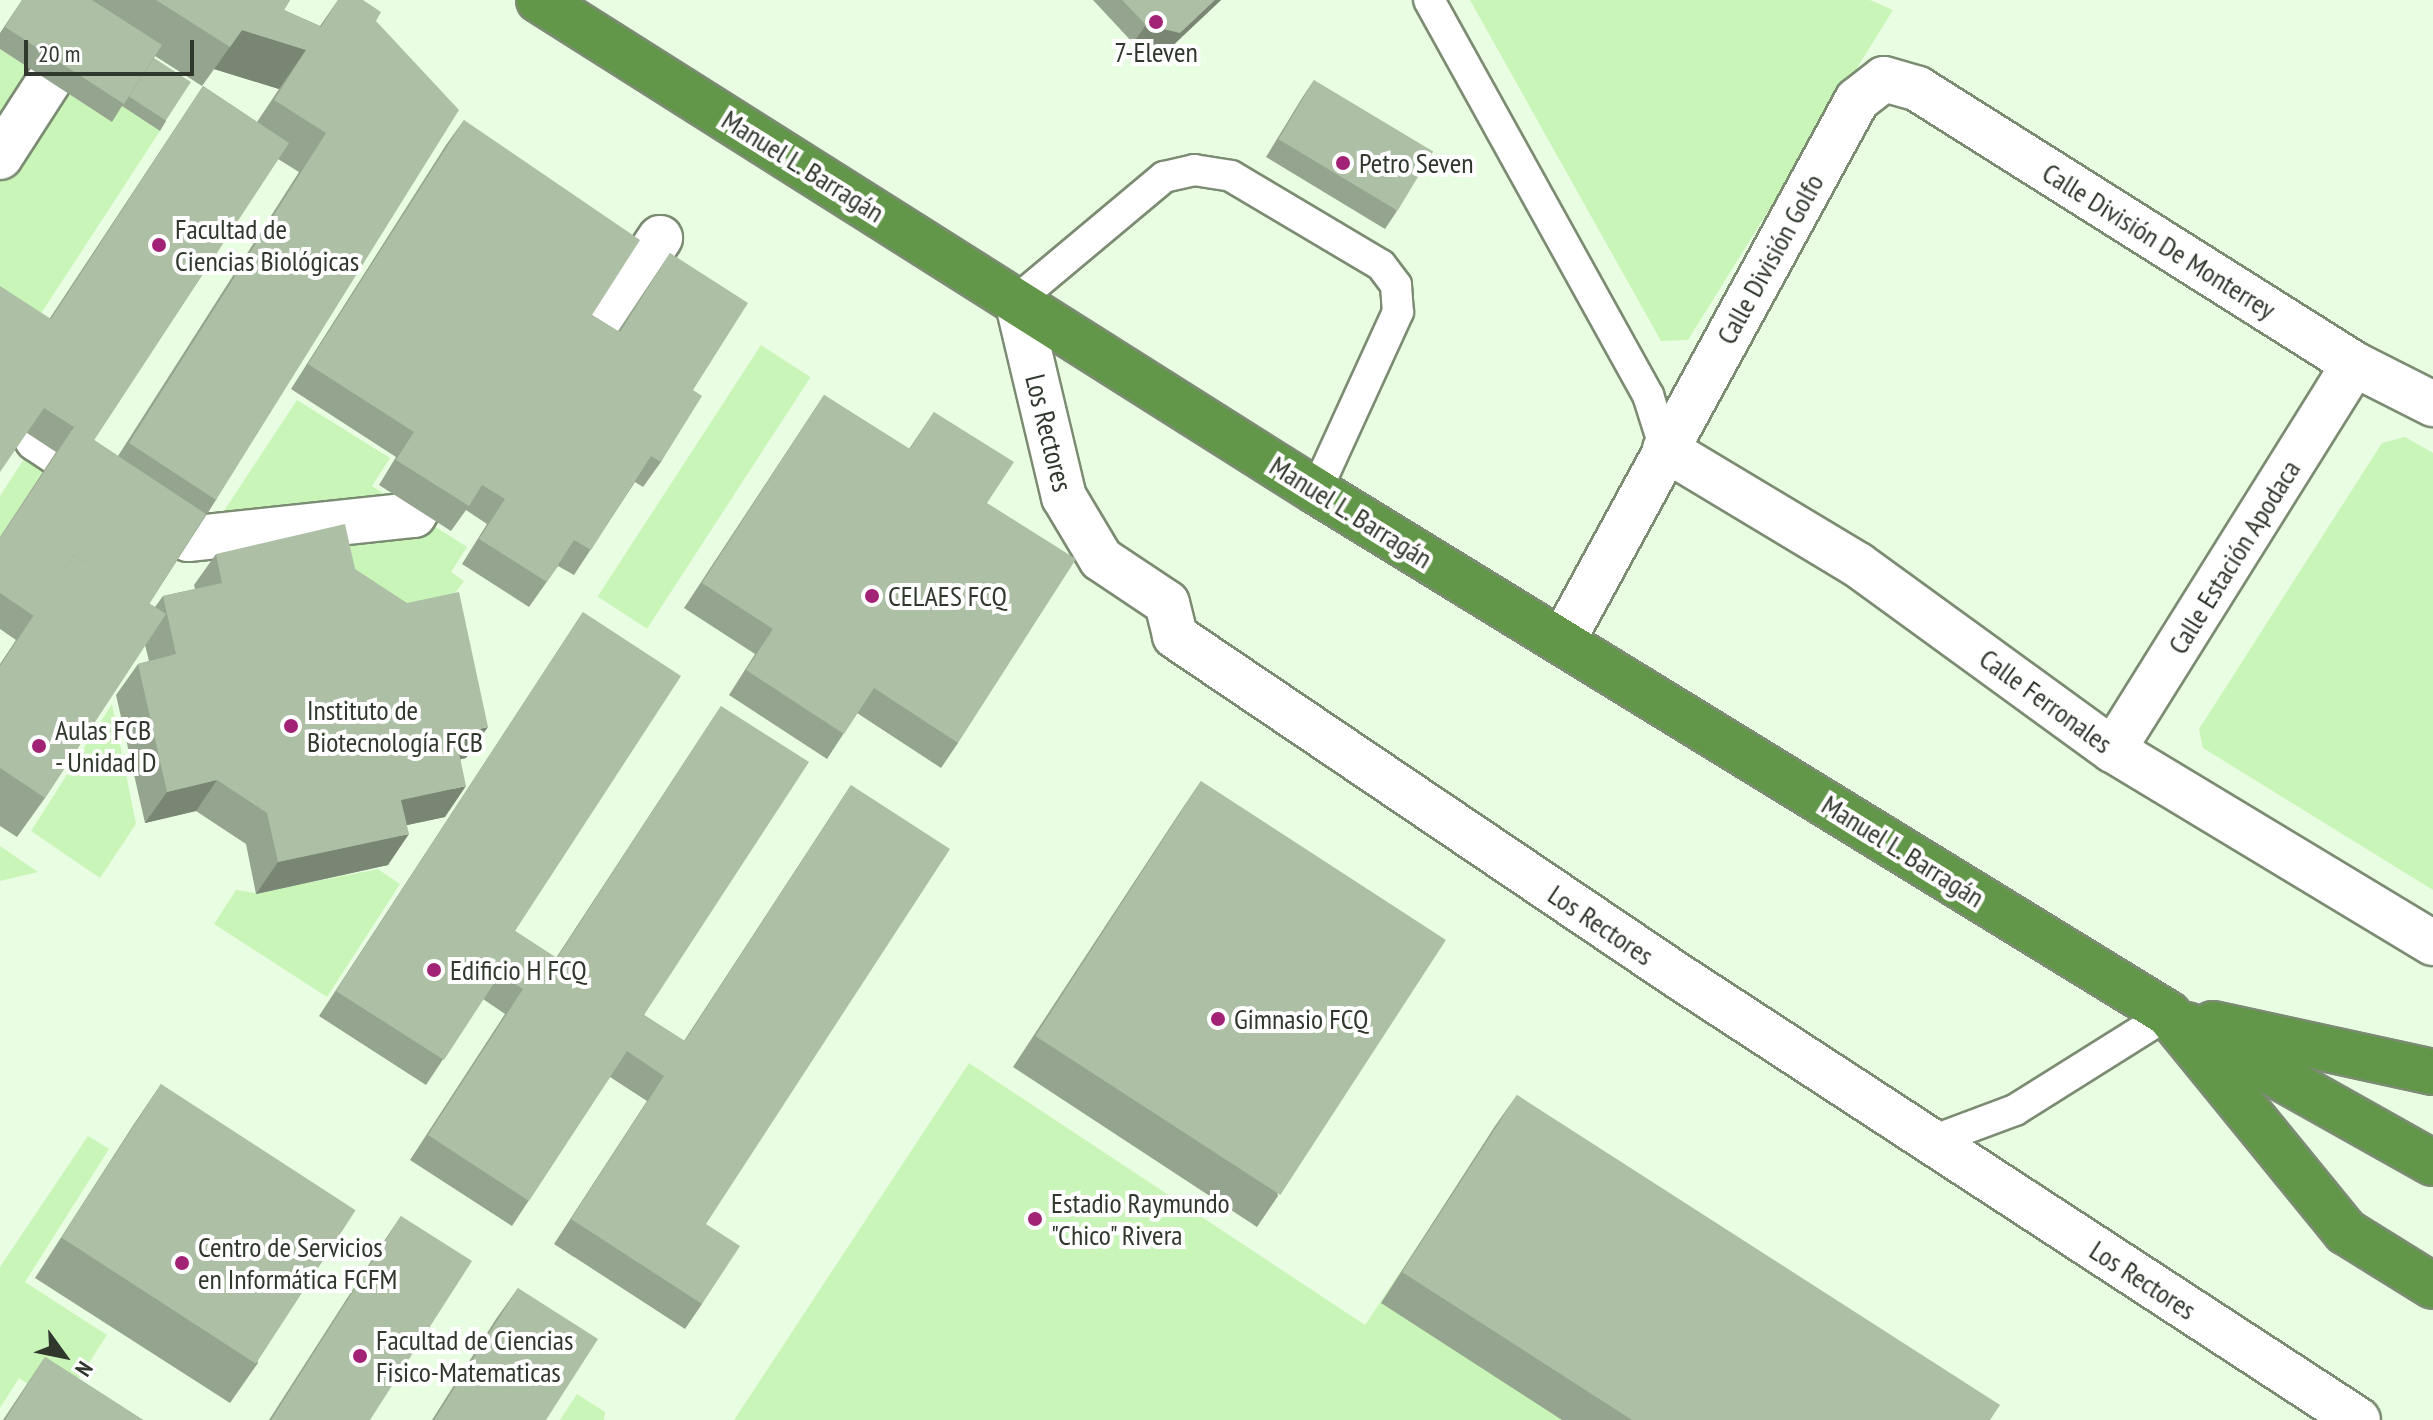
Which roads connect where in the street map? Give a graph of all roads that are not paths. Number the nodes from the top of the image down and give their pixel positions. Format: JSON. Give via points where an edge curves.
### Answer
{"nodes":[{"id":1,"x":539,"y":0,"type":"edge"},
{"id":2,"x":1429,"y":0,"type":"edge"},
{"id":3,"x":1884,"y":79,"type":"joint"},
{"id":4,"x":49,"y":81,"type":"edge"},
{"id":5,"x":0,"y":157,"type":"edge"},
{"id":6,"x":660,"y":238,"type":"dead end"},
{"id":7,"x":1017,"y":300,"type":"junction"},
{"id":8,"x":2354,"y":364,"type":"junction"},
{"id":9,"x":0,"y":370,"type":"edge"},
{"id":10,"x":2433,"y":404,"type":"edge"},
{"id":11,"x":545,"y":413,"type":"edge"},
{"id":12,"x":1665,"y":449,"type":"junction"},
{"id":13,"x":1316,"y":491,"type":"junction"},
{"id":14,"x":494,"y":492,"type":"edge"},
{"id":15,"x":1562,"y":642,"type":"junction"},
{"id":16,"x":2113,"y":750,"type":"junction"},
{"id":17,"x":2433,"y":943,"type":"edge"},
{"id":18,"x":2168,"y":1014,"type":"junction"},
{"id":19,"x":2433,"y":1072,"type":"edge"},
{"id":20,"x":1932,"y":1141,"type":"junction"},
{"id":21,"x":2433,"y":1163,"type":"edge"},
{"id":22,"x":2433,"y":1286,"type":"edge"},
{"id":23,"x":2358,"y":1420,"type":"edge"}],
"edges":[{"from":1,"to":7,"type":"highway","name":"Manuel L. Barragán"},
{"from":2,"to":12,"type":"lane","via":[[1648,395]]},
{"from":3,"to":8,"type":"street","name":"Calle División De Monterrey","via":[[1918,89]]},
{"from":3,"to":12,"type":"street","name":"Calle División Golfo","via":[[1857,100]]},
{"from":4,"to":5,"type":"street"},
{"from":6,"to":11,"type":"street"},
{"from":7,"to":13,"type":"highway","name":"Manuel L. Barragán"},
{"from":7,"to":13,"type":"lane","via":[[1164,177],[1194,170],[1231,176],[1381,265],[1396,285],[1398,312]]},
{"from":7,"to":20,"type":"street","name":"Los Rectores","via":[[1064,497],[1101,559],[1167,603],[1175,636]]},
{"from":8,"to":10,"type":"street","name":"Calle División De Monterrey"},
{"from":8,"to":16,"type":"street","name":"Calle Estación Apodaca"},
{"from":9,"to":14,"type":"street","via":[[58,406],[37,439],[188,539],[414,515],[439,473],[486,505]]},
{"from":12,"to":15,"type":"street","name":"Calle División Golfo"},
{"from":12,"to":16,"type":"street","name":"Calle Ferronales","via":[[1858,565]]},
{"from":13,"to":15,"type":"highway","name":"Manuel L. Barragán"},
{"from":15,"to":18,"type":"highway","name":"Manuel L. Barragán"},
{"from":16,"to":17,"type":"street","name":"Calle Ferronales"},
{"from":18,"to":19,"type":"highway"},
{"from":18,"to":20,"type":"lane","via":[[2015,1110]]},
{"from":18,"to":21,"type":"highway","name":"Manuel L. Barragán"},
{"from":18,"to":22,"type":"highway","name":"Manuel L. Barragán","via":[[2346,1232]]},
{"from":20,"to":23,"type":"street","name":"Los Rectores"}]}
